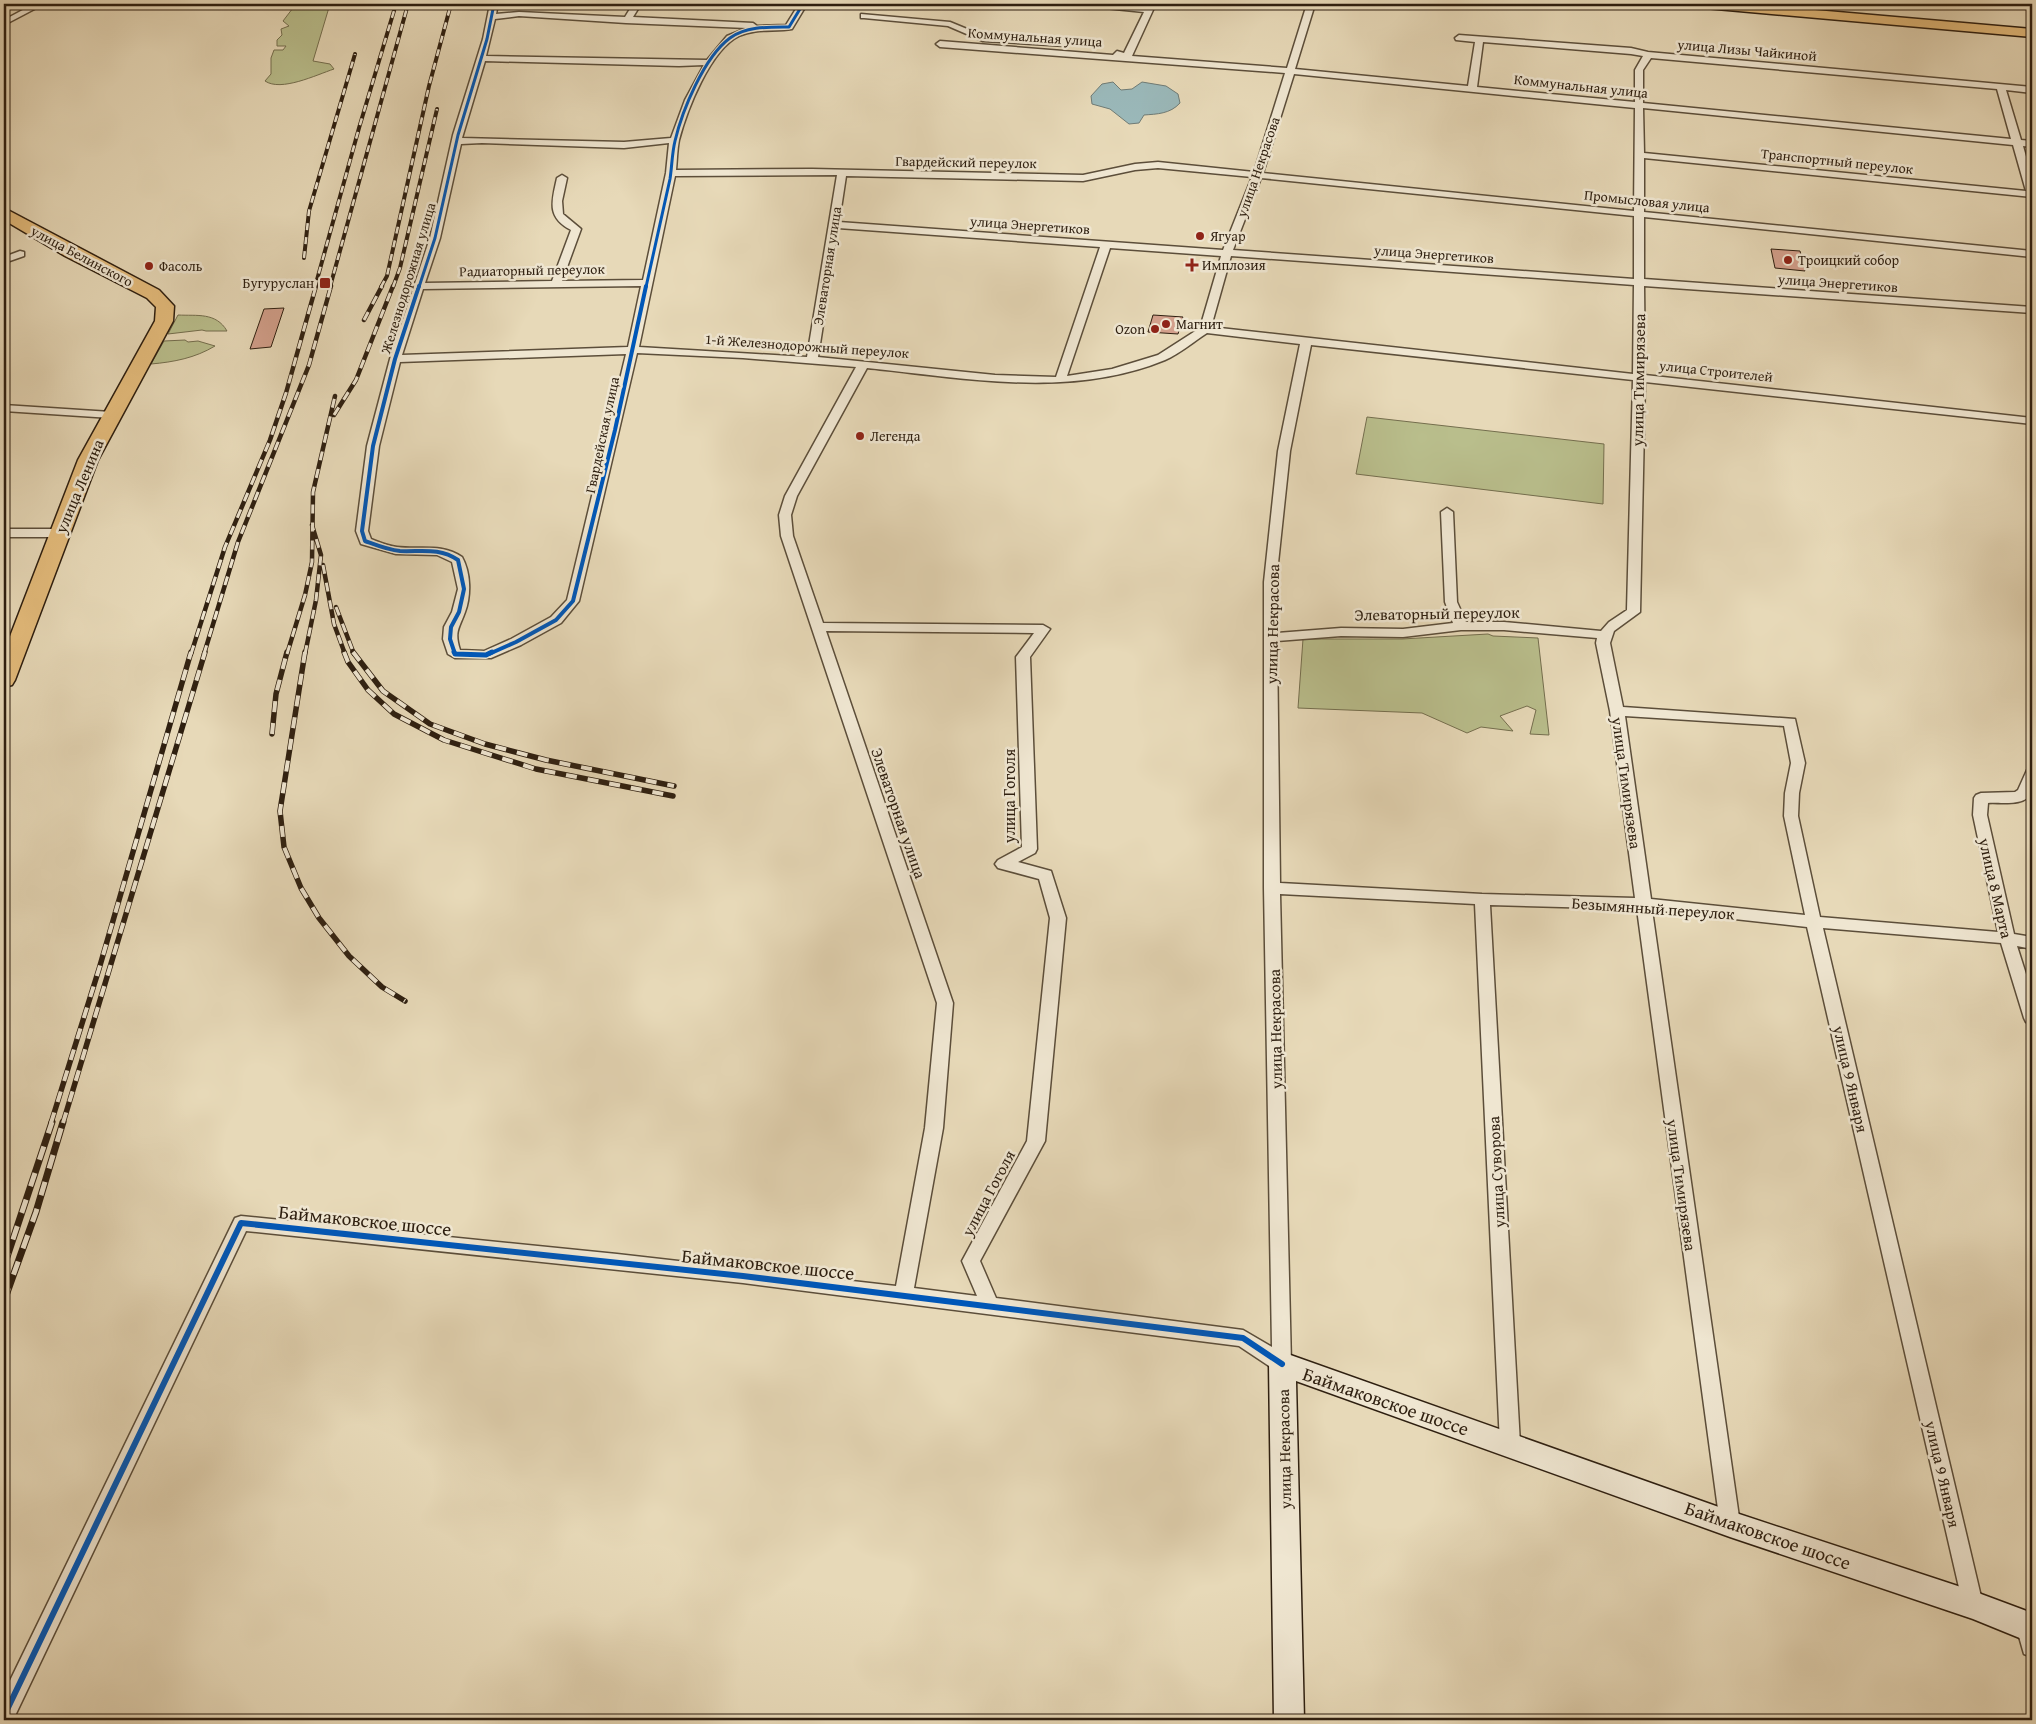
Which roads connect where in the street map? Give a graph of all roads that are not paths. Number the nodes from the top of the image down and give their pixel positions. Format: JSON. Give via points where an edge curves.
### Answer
{"nodes":[{"id":1,"x":40,"y":4,"type":"edge"},
{"id":2,"x":494,"y":4,"type":"edge"},
{"id":3,"x":637,"y":4,"type":"edge"},
{"id":4,"x":803,"y":4,"type":"edge"},
{"id":5,"x":1085,"y":4,"type":"edge"},
{"id":6,"x":1311,"y":4,"type":"edge"},
{"id":7,"x":1705,"y":4,"type":"edge"},
{"id":8,"x":864,"y":16,"type":"dead end"},
{"id":9,"x":491,"y":17,"type":"junction"},
{"id":10,"x":626,"y":21,"type":"junction"},
{"id":11,"x":4,"y":23,"type":"edge"},
{"id":12,"x":707,"y":24,"type":"junction"},
{"id":13,"x":767,"y":27,"type":"junction"},
{"id":14,"x":2032,"y":33,"type":"edge"},
{"id":15,"x":1459,"y":38,"type":"dead end"},
{"id":16,"x":1479,"y":40,"type":"junction"},
{"id":17,"x":726,"y":41,"type":"junction"},
{"id":18,"x":940,"y":44,"type":"dead end"},
{"id":19,"x":1079,"y":45,"type":"dead end"},
{"id":20,"x":1089,"y":46,"type":"dead end"},
{"id":21,"x":1648,"y":55,"type":"junction"},
{"id":22,"x":1127,"y":57,"type":"junction"},
{"id":23,"x":481,"y":58,"type":"junction"},
{"id":24,"x":710,"y":62,"type":"junction"},
{"id":25,"x":1290,"y":71,"type":"junction"},
{"id":26,"x":2001,"y":88,"type":"junction"},
{"id":27,"x":1472,"y":89,"type":"junction"},
{"id":28,"x":2032,"y":90,"type":"edge"},
{"id":29,"x":1639,"y":106,"type":"junction"},
{"id":30,"x":674,"y":140,"type":"junction"},
{"id":31,"x":457,"y":141,"type":"junction"},
{"id":32,"x":2017,"y":143,"type":"junction"},
{"id":33,"x":2032,"y":144,"type":"edge"},
{"id":34,"x":1639,"y":155,"type":"junction"},
{"id":35,"x":671,"y":173,"type":"junction"},
{"id":36,"x":842,"y":173,"type":"junction"},
{"id":37,"x":1258,"y":174,"type":"junction"},
{"id":38,"x":562,"y":178,"type":"dead end"},
{"id":39,"x":2032,"y":194,"type":"edge"},
{"id":40,"x":4,"y":213,"type":"edge"},
{"id":41,"x":1639,"y":214,"type":"junction"},
{"id":42,"x":834,"y":225,"type":"junction"},
{"id":43,"x":1106,"y":244,"type":"junction"},
{"id":44,"x":1227,"y":253,"type":"junction"},
{"id":45,"x":20,"y":254,"type":"dead end"},
{"id":46,"x":2032,"y":254,"type":"edge"},
{"id":47,"x":4,"y":260,"type":"edge"},
{"id":48,"x":647,"y":282,"type":"junction"},
{"id":49,"x":1640,"y":283,"type":"junction"},
{"id":50,"x":556,"y":284,"type":"junction"},
{"id":51,"x":418,"y":286,"type":"junction"},
{"id":52,"x":160,"y":300,"type":"joint"},
{"id":53,"x":2032,"y":310,"type":"edge"},
{"id":54,"x":1205,"y":330,"type":"junction"},
{"id":55,"x":1306,"y":341,"type":"junction"},
{"id":56,"x":633,"y":350,"type":"junction"},
{"id":57,"x":395,"y":359,"type":"junction"},
{"id":58,"x":812,"y":360,"type":"junction"},
{"id":59,"x":863,"y":364,"type":"junction"},
{"id":60,"x":1639,"y":378,"type":"junction"},
{"id":61,"x":1060,"y":380,"type":"junction"},
{"id":62,"x":4,"y":408,"type":"edge"},
{"id":63,"x":111,"y":415,"type":"junction"},
{"id":64,"x":2032,"y":421,"type":"edge"},
{"id":65,"x":1447,"y":512,"type":"dead end"},
{"id":66,"x":362,"y":531,"type":"joint"},
{"id":67,"x":4,"y":532,"type":"edge"},
{"id":68,"x":59,"y":533,"type":"junction"},
{"id":69,"x":1460,"y":626,"type":"junction"},
{"id":70,"x":817,"y":627,"type":"junction"},
{"id":71,"x":1604,"y":635,"type":"junction"},
{"id":72,"x":1270,"y":638,"type":"junction"},
{"id":73,"x":4,"y":680,"type":"edge"},
{"id":74,"x":1617,"y":711,"type":"junction"},
{"id":75,"x":2032,"y":773,"type":"edge"},
{"id":76,"x":1272,"y":888,"type":"junction"},
{"id":77,"x":1482,"y":899,"type":"junction"},
{"id":78,"x":1643,"y":904,"type":"junction"},
{"id":79,"x":1815,"y":922,"type":"junction"},
{"id":80,"x":2007,"y":938,"type":"junction"},
{"id":81,"x":2032,"y":942,"type":"edge"},
{"id":82,"x":2032,"y":1018,"type":"edge"},
{"id":83,"x":904,"y":1295,"type":"junction"},
{"id":84,"x":990,"y":1305,"type":"junction"},
{"id":85,"x":1282,"y":1364,"type":"junction"},
{"id":86,"x":1510,"y":1444,"type":"junction"},
{"id":87,"x":1730,"y":1524,"type":"junction"},
{"id":88,"x":1973,"y":1605,"type":"junction"},
{"id":89,"x":2031,"y":1634,"type":"edge"},
{"id":90,"x":4,"y":1716,"type":"edge"},
{"id":91,"x":1289,"y":1720,"type":"edge"}],
"edges":[{"from":1,"to":11,"type":"street"},
{"from":2,"to":9,"type":"street","name":"Железнодорожная улица"},
{"from":3,"to":10,"type":"street"},
{"from":4,"to":13,"type":"street","via":[[789,27]]},
{"from":5,"to":22,"type":"street","via":[[1149,10]]},
{"from":6,"to":25,"type":"street","name":"улица Некрасова"},
{"from":7,"to":14,"type":"main road"},
{"from":8,"to":19,"type":"street","name":"Коммунальная улица","via":[[950,24],[983,38]]},
{"from":9,"to":10,"type":"street","via":[[519,14]]},
{"from":9,"to":23,"type":"street","name":"Железнодорожная улица"},
{"from":10,"to":12,"type":"street"},
{"from":12,"to":13,"type":"street"},
{"from":12,"to":17,"type":"street"},
{"from":13,"to":17,"type":"street"},
{"from":15,"to":16,"type":"street","name":"улица Лизы Чайкиной"},
{"from":16,"to":21,"type":"street","name":"улица Лизы Чайкиной"},
{"from":16,"to":27,"type":"street"},
{"from":17,"to":24,"type":"street","name":"Гвардейская улица"},
{"from":18,"to":22,"type":"street","name":"Коммунальная улица"},
{"from":20,"to":22,"type":"street","name":"Коммунальная улица"},
{"from":21,"to":26,"type":"street","name":"улица Лизы Чайкиной"},
{"from":21,"to":29,"type":"street","name":"улица Тимирязева","via":[[1639,70]]},
{"from":22,"to":25,"type":"street","name":"Коммунальная улица"},
{"from":23,"to":24,"type":"street"},
{"from":23,"to":31,"type":"street","name":"Железнодорожная улица"},
{"from":24,"to":30,"type":"street","name":"Гвардейская улица"},
{"from":25,"to":27,"type":"street","name":"Коммунальная улица"},
{"from":25,"to":37,"type":"street","name":"улица Некрасова"},
{"from":26,"to":28,"type":"street","name":"улица Лизы Чайкиной"},
{"from":26,"to":32,"type":"street"},
{"from":27,"to":29,"type":"street","name":"Коммунальная улица"},
{"from":29,"to":32,"type":"street","name":"Коммунальная улица"},
{"from":29,"to":34,"type":"street","name":"улица Тимирязева"},
{"from":30,"to":31,"type":"street","via":[[624,145]]},
{"from":30,"to":35,"type":"street","name":"Гвардейская улица"},
{"from":31,"to":51,"type":"street","name":"Железнодорожная улица","via":[[435,238]]},
{"from":32,"to":33,"type":"street","name":"Коммунальная улица"},
{"from":32,"to":39,"type":"street"},
{"from":34,"to":39,"type":"street","name":"Транспортный переулок"},
{"from":34,"to":41,"type":"street","name":"улица Тимирязева"},
{"from":35,"to":36,"type":"street","name":"Гвардейский переулок"},
{"from":35,"to":48,"type":"street","name":"Гвардейская улица"},
{"from":36,"to":37,"type":"street","name":"Гвардейский переулок","via":[[1083,178],[1158,165]]},
{"from":36,"to":42,"type":"street","name":"Элеваторная улица"},
{"from":37,"to":41,"type":"street","name":"Промысловая улица"},
{"from":37,"to":44,"type":"street","name":"улица Некрасова"},
{"from":38,"to":50,"type":"street","via":[[557,215],[563,223],[576,229]]},
{"from":40,"to":52,"type":"main road","name":"улица Белинского"},
{"from":41,"to":46,"type":"street","name":"Промысловая улица"},
{"from":41,"to":49,"type":"street","name":"улица Тимирязева"},
{"from":42,"to":43,"type":"street","name":"улица Энергетиков"},
{"from":42,"to":58,"type":"street","name":"Элеваторная улица"},
{"from":43,"to":44,"type":"street","name":"улица Энергетиков"},
{"from":43,"to":61,"type":"street"},
{"from":44,"to":49,"type":"street","name":"улица Энергетиков"},
{"from":44,"to":54,"type":"street","name":"улица Некрасова"},
{"from":45,"to":47,"type":"street"},
{"from":48,"to":50,"type":"street","name":"Радиаторный переулок"},
{"from":48,"to":56,"type":"street","name":"Гвардейская улица"},
{"from":49,"to":53,"type":"street","name":"улица Энергетиков"},
{"from":49,"to":60,"type":"street","name":"улица Тимирязева"},
{"from":50,"to":51,"type":"street","name":"Радиаторный переулок"},
{"from":51,"to":57,"type":"street","name":"Железнодорожная улица"},
{"from":52,"to":63,"type":"main road","name":"улица Ленина","via":[[165,306],[164,320]]},
{"from":54,"to":55,"type":"street","name":"улица Строителей"},
{"from":54,"to":61,"type":"street","name":"1-й Железнодорожный переулок","via":[[1162,357],[1114,372]]},
{"from":55,"to":60,"type":"street","name":"улица Строителей"},
{"from":55,"to":72,"type":"street","name":"улица Некрасова","via":[[1284,451],[1276,516],[1270,582]]},
{"from":56,"to":57,"type":"street","name":"1-й Железнодорожный переулок"},
{"from":56,"to":58,"type":"street","name":"1-й Железнодорожный переулок"},
{"from":56,"to":66,"type":"street","name":"Гвардейская улица","via":[[573,602],[556,620],[486,655],[455,654],[450,639],[451,627],[459,612],[464,589],[458,560],[450,553],[431,549],[400,551],[380,547],[365,540]]},
{"from":57,"to":66,"type":"street","name":"Железнодорожная улица","via":[[373,446]]},
{"from":58,"to":59,"type":"street","name":"1-й Железнодорожный переулок"},
{"from":59,"to":61,"type":"street","name":"1-й Железнодорожный переулок","via":[[994,378]]},
{"from":59,"to":70,"type":"street","name":"Элеваторная улица","via":[[804,470],[791,496],[786,516],[787,536]]},
{"from":60,"to":64,"type":"street","name":"улица Строителей"},
{"from":60,"to":71,"type":"street","name":"улица Тимирязева","via":[[1633,612]]},
{"from":62,"to":63,"type":"street"},
{"from":63,"to":68,"type":"main road","name":"улица Ленина","via":[[88,460]]},
{"from":65,"to":69,"type":"street","via":[[1451,602]]},
{"from":67,"to":68,"type":"street"},
{"from":68,"to":73,"type":"main road","name":"улица Ленина"},
{"from":69,"to":71,"type":"street","name":"Элеваторный переулок","via":[[1504,626]]},
{"from":69,"to":72,"type":"street","name":"Элеваторный переулок","via":[[1403,633],[1341,632]]},
{"from":70,"to":83,"type":"street","name":"Элеваторная улица","via":[[945,1003],[934,1128]]},
{"from":70,"to":84,"type":"street","name":"улица Гоголя","via":[[1043,629],[1023,657],[1030,849],[1003,864],[1046,875],[1058,918],[1036,1142],[971,1262]]},
{"from":71,"to":74,"type":"street","name":"улица Тимирязева"},
{"from":72,"to":76,"type":"street","name":"улица Некрасова"},
{"from":74,"to":78,"type":"street","name":"улица Тимирязева"},
{"from":74,"to":79,"type":"street","name":"улица 9 Января","via":[[1790,722],[1798,763],[1791,816]]},
{"from":75,"to":80,"type":"street","name":"улица 8 Марта","via":[[2024,793],[2018,797],[1981,798],[1980,815]]},
{"from":76,"to":77,"type":"street","name":"Безымянный переулок"},
{"from":76,"to":85,"type":"street","name":"улица Некрасова"},
{"from":77,"to":78,"type":"street","name":"Безымянный переулок"},
{"from":77,"to":86,"type":"street","name":"улица Суворова"},
{"from":78,"to":79,"type":"street","name":"Безымянный переулок"},
{"from":78,"to":87,"type":"street","name":"улица Тимирязева"},
{"from":79,"to":80,"type":"street","name":"Безымянный переулок"},
{"from":79,"to":88,"type":"street","name":"улица 9 Января"},
{"from":80,"to":81,"type":"street","name":"Безымянный переулок"},
{"from":80,"to":82,"type":"street","name":"улица 8 Марта"},
{"from":83,"to":84,"type":"street","name":"Баймаковское шоссе"},
{"from":83,"to":90,"type":"street","name":"Баймаковское шоссе","via":[[241,1222]]},
{"from":84,"to":85,"type":"street","name":"Баймаковское шоссе","via":[[1243,1338]]},
{"from":85,"to":86,"type":"main road","name":"Баймаковское шоссе"},
{"from":85,"to":91,"type":"main road","name":"улица Некрасова"},
{"from":86,"to":87,"type":"main road","name":"Баймаковское шоссе"},
{"from":87,"to":88,"type":"main road","name":"Баймаковское шоссе"},
{"from":88,"to":89,"type":"main road","name":"Баймаковское шоссе"}]}
